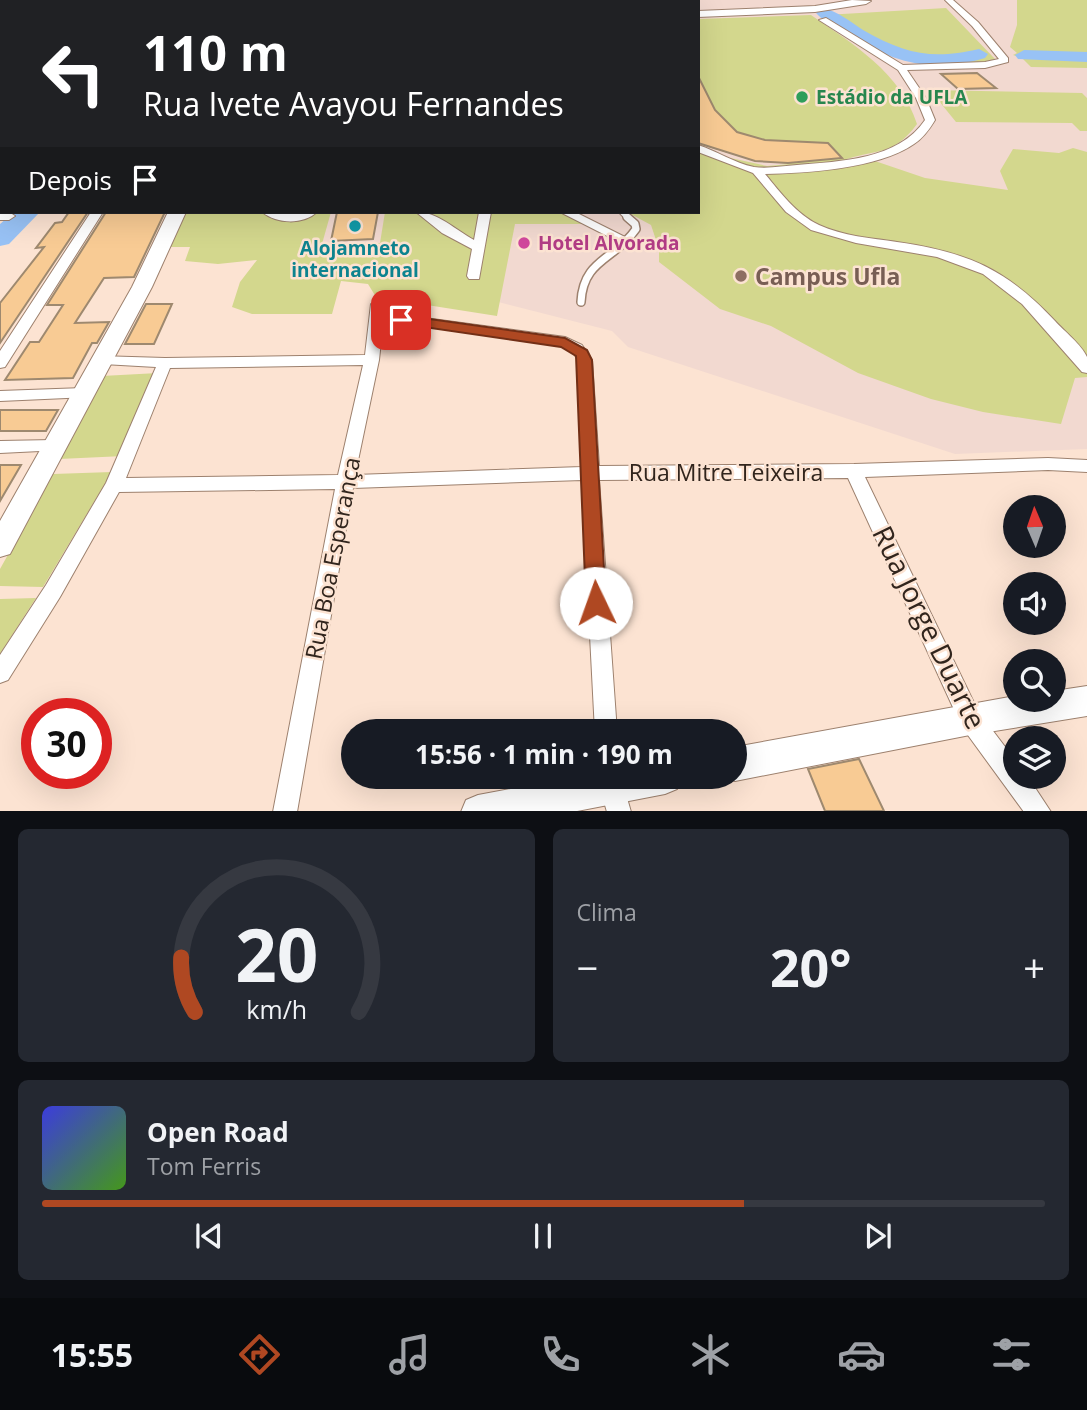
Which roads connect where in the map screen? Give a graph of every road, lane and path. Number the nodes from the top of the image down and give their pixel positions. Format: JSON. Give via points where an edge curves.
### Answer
{"nodes":[{"id":1,"x":843,"y":0,"type":"edge"},
{"id":2,"x":853,"y":0,"type":"edge"},
{"id":3,"x":949,"y":0,"type":"edge"},
{"id":4,"x":870,"y":1,"type":"edge"},
{"id":5,"x":700,"y":12,"type":"edge"},
{"id":6,"x":700,"y":12,"type":"edge"},
{"id":7,"x":823,"y":20,"type":"dead end"},
{"id":8,"x":901,"y":68,"type":"junction"},
{"id":9,"x":700,"y":149,"type":"edge"},
{"id":10,"x":756,"y":170,"type":"junction"},
{"id":11,"x":96,"y":214,"type":"edge"},
{"id":12,"x":176,"y":214,"type":"edge"},
{"id":13,"x":274,"y":214,"type":"edge"},
{"id":14,"x":306,"y":214,"type":"edge"},
{"id":15,"x":426,"y":214,"type":"edge"},
{"id":16,"x":485,"y":214,"type":"edge"},
{"id":17,"x":570,"y":214,"type":"edge"},
{"id":18,"x":624,"y":214,"type":"edge"},
{"id":19,"x":626,"y":241,"type":"junction"},
{"id":20,"x":478,"y":247,"type":"junction"},
{"id":21,"x":474,"y":276,"type":"dead end"},
{"id":22,"x":581,"y":302,"type":"dead end"},
{"id":23,"x":378,"y":304,"type":"dead end"},
{"id":24,"x":376,"y":329,"type":"junction"},
{"id":25,"x":571,"y":345,"type":"joint"},
{"id":26,"x":103,"y":359,"type":"junction"},
{"id":27,"x":372,"y":360,"type":"junction"},
{"id":28,"x":0,"y":363,"type":"edge"},
{"id":29,"x":165,"y":363,"type":"junction"},
{"id":30,"x":1087,"y":368,"type":"edge"},
{"id":31,"x":84,"y":393,"type":"junction"},
{"id":32,"x":0,"y":396,"type":"edge"},
{"id":33,"x":54,"y":446,"type":"junction"},
{"id":34,"x":0,"y":447,"type":"edge"},
{"id":35,"x":1087,"y":466,"type":"edge"},
{"id":36,"x":854,"y":471,"type":"junction"},
{"id":37,"x":589,"y":473,"type":"junction"},
{"id":38,"x":345,"y":482,"type":"junction"},
{"id":39,"x":114,"y":485,"type":"junction"},
{"id":40,"x":0,"y":546,"type":"edge"},
{"id":41,"x":0,"y":673,"type":"edge"},
{"id":42,"x":1087,"y":701,"type":"edge"},
{"id":43,"x":605,"y":719,"type":"edge"},
{"id":44,"x":970,"y":719,"type":"junction"},
{"id":45,"x":747,"y":762,"type":"edge"},
{"id":46,"x":613,"y":792,"type":"edge"},
{"id":47,"x":285,"y":811,"type":"edge"},
{"id":48,"x":478,"y":811,"type":"edge"},
{"id":49,"x":1039,"y":811,"type":"edge"}],
"edges":[{"from":1,"to":5,"type":"street"},
{"from":2,"to":4,"type":"street"},
{"from":3,"to":8,"type":"street","via":[[1005,60]]},
{"from":4,"to":6,"type":"street","via":[[814,9]]},
{"from":7,"to":8,"type":"street"},
{"from":8,"to":10,"type":"street","via":[[930,120],[918,137],[886,153],[845,163]]},
{"from":9,"to":10,"type":"street"},
{"from":10,"to":30,"type":"street","via":[[803,220],[829,232],[916,248],[992,272]]},
{"from":11,"to":28,"type":"street"},
{"from":12,"to":26,"type":"street"},
{"from":13,"to":14,"type":"street","via":[[286,218]]},
{"from":15,"to":20,"type":"street"},
{"from":16,"to":20,"type":"street"},
{"from":17,"to":19,"type":"street"},
{"from":18,"to":19,"type":"lane","via":[[637,226]]},
{"from":19,"to":22,"type":"lane","via":[[590,268],[580,290]]},
{"from":20,"to":21,"type":"street"},
{"from":23,"to":24,"type":"street","name":"Rua Boa Esperança"},
{"from":24,"to":25,"type":"street","via":[[392,321],[410,320]]},
{"from":24,"to":27,"type":"street","name":"Rua Boa Esperança"},
{"from":25,"to":37,"type":"street","via":[[585,360]]},
{"from":26,"to":29,"type":"street"},
{"from":26,"to":31,"type":"street"},
{"from":27,"to":29,"type":"street"},
{"from":27,"to":38,"type":"street","name":"Rua Boa Esperança"},
{"from":29,"to":39,"type":"street"},
{"from":31,"to":32,"type":"street"},
{"from":31,"to":33,"type":"street"},
{"from":33,"to":34,"type":"street"},
{"from":33,"to":40,"type":"street"},
{"from":35,"to":36,"type":"street","name":"Rua Mitre Teixeira"},
{"from":36,"to":37,"type":"street","name":"Rua Mitre Teixeira"},
{"from":36,"to":44,"type":"street","name":"Rua Jorge Duarte"},
{"from":37,"to":38,"type":"street","name":"Rua Mitre Teixeira"},
{"from":37,"to":43,"type":"street"},
{"from":38,"to":39,"type":"street","name":"Rua Mitre Teixeira"},
{"from":38,"to":47,"type":"street","name":"Rua Boa Esperança"},
{"from":39,"to":41,"type":"street"},
{"from":42,"to":44,"type":"street"},
{"from":44,"to":45,"type":"street"},
{"from":44,"to":49,"type":"street","name":"Rua Jorge Duarte"},
{"from":46,"to":48,"type":"street"}]}
